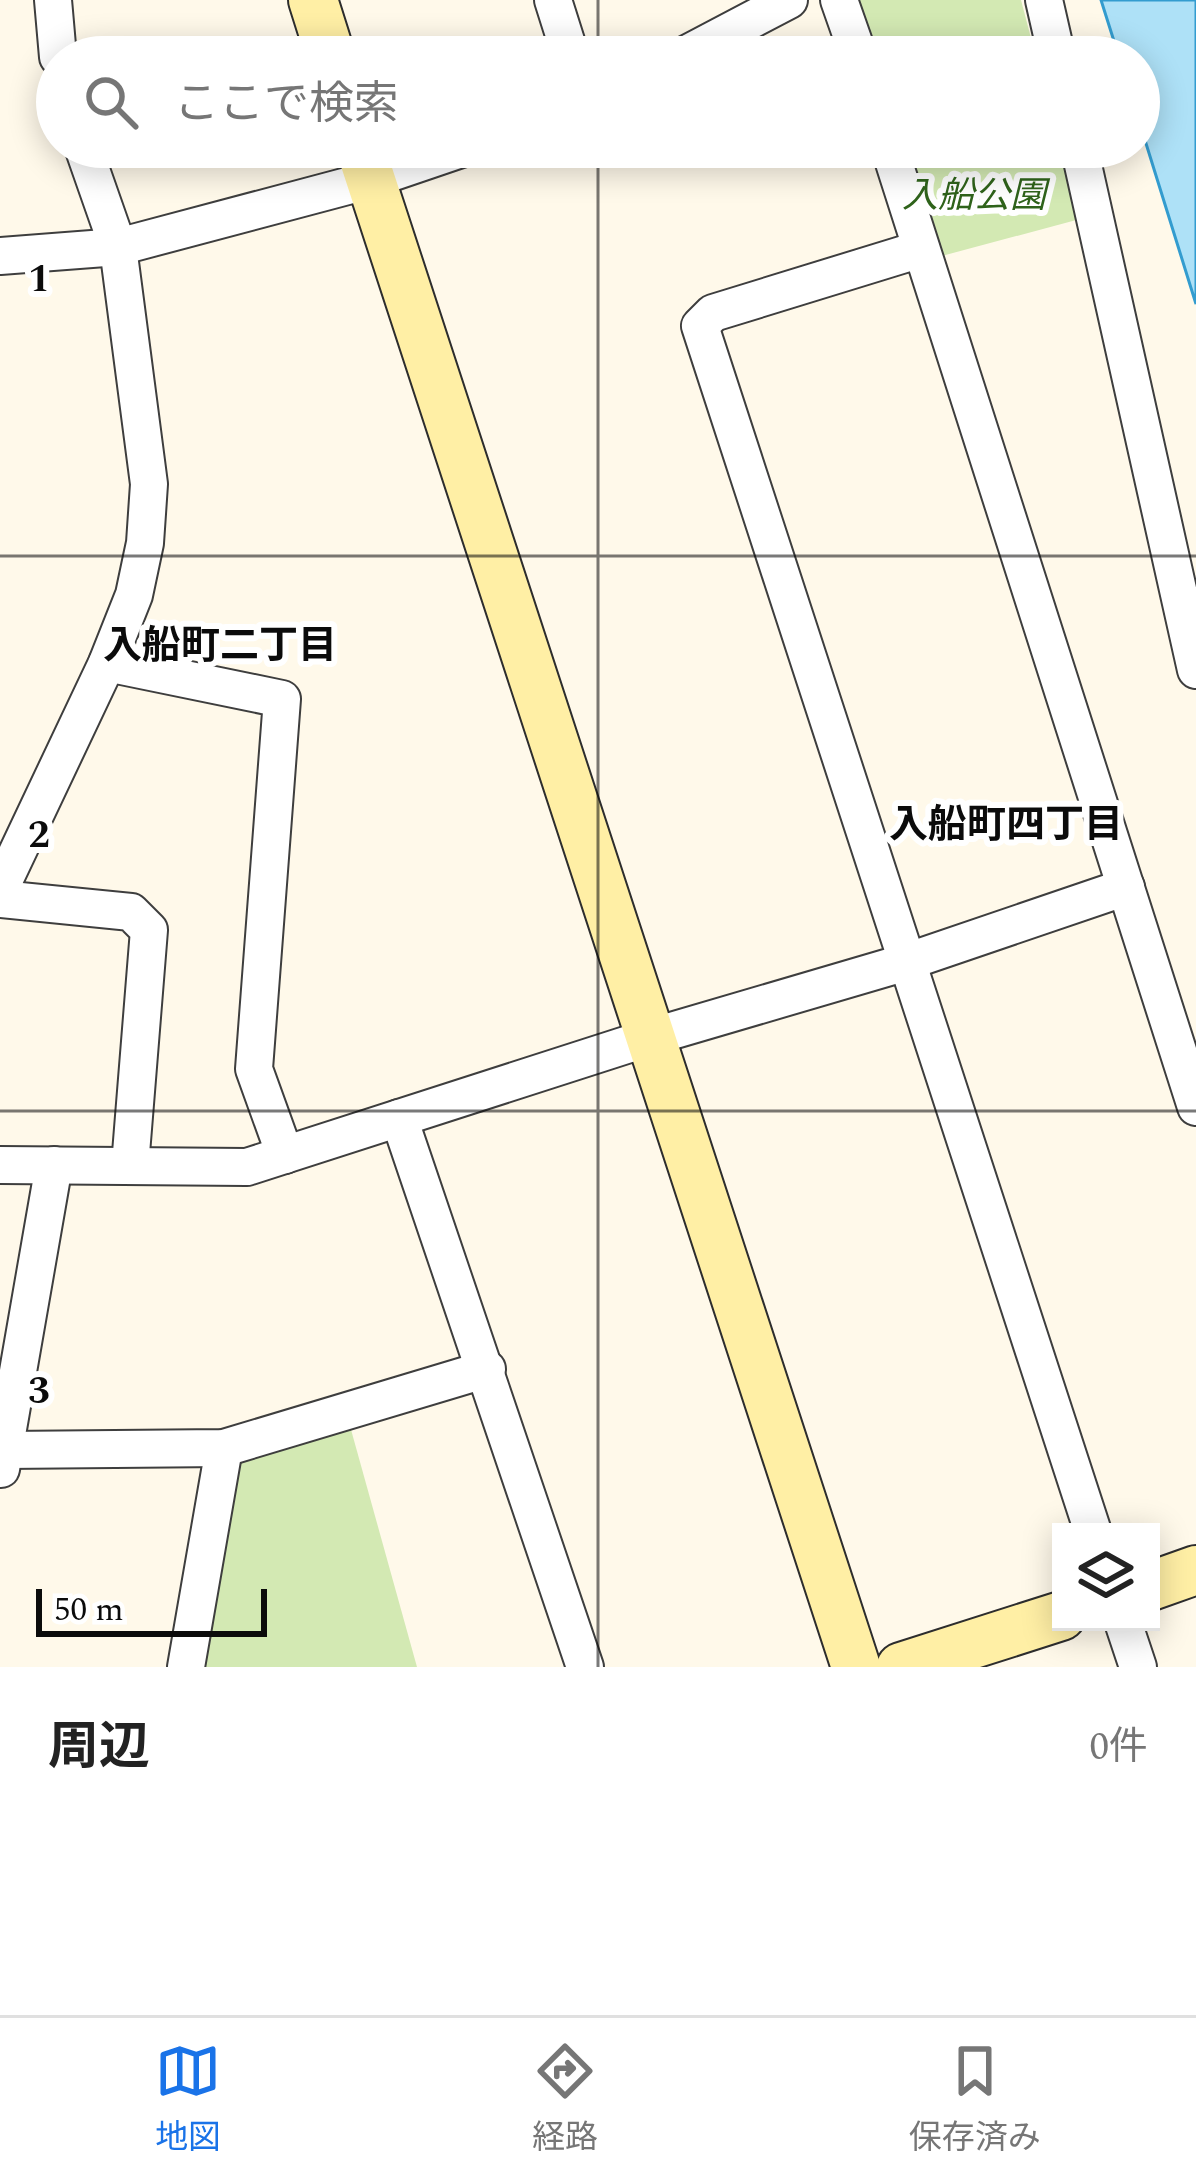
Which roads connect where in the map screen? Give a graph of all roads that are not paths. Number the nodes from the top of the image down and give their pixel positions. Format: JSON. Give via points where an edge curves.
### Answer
{"nodes":[{"id":1,"x":53,"y":0,"type":"edge"},
{"id":2,"x":313,"y":0,"type":"edge"},
{"id":3,"x":553,"y":0,"type":"edge"},
{"id":4,"x":789,"y":0,"type":"edge"},
{"id":5,"x":838,"y":0,"type":"edge"},
{"id":6,"x":1044,"y":0,"type":"edge"},
{"id":7,"x":56,"y":36,"type":"edge"},
{"id":8,"x":324,"y":36,"type":"edge"},
{"id":9,"x":564,"y":36,"type":"edge"},
{"id":10,"x":721,"y":36,"type":"edge"},
{"id":11,"x":851,"y":36,"type":"edge"},
{"id":12,"x":1052,"y":36,"type":"edge"},
{"id":13,"x":90,"y":168,"type":"edge"},
{"id":14,"x":353,"y":168,"type":"edge"},
{"id":15,"x":366,"y":168,"type":"edge"},
{"id":16,"x":896,"y":168,"type":"edge"},
{"id":17,"x":1084,"y":168,"type":"edge"},
{"id":18,"x":118,"y":247,"type":"junction"},
{"id":19,"x":921,"y":249,"type":"junction"},
{"id":20,"x":0,"y":256,"type":"edge"},
{"id":21,"x":107,"y":663,"type":"junction"},
{"id":22,"x":1196,"y":670,"type":"edge"},
{"id":23,"x":1126,"y":887,"type":"junction"},
{"id":24,"x":0,"y":889,"type":"edge"},
{"id":25,"x":0,"y":899,"type":"edge"},
{"id":26,"x":903,"y":963,"type":"junction"},
{"id":27,"x":651,"y":1036,"type":"junction"},
{"id":28,"x":1196,"y":1107,"type":"edge"},
{"id":29,"x":399,"y":1118,"type":"junction"},
{"id":30,"x":285,"y":1155,"type":"junction"},
{"id":31,"x":0,"y":1165,"type":"edge"},
{"id":32,"x":54,"y":1165,"type":"junction"},
{"id":33,"x":130,"y":1166,"type":"junction"},
{"id":34,"x":487,"y":1369,"type":"junction"},
{"id":35,"x":224,"y":1448,"type":"junction"},
{"id":36,"x":2,"y":1461,"type":"edge"},
{"id":37,"x":1090,"y":1523,"type":"edge"},
{"id":38,"x":1196,"y":1570,"type":"edge"},
{"id":39,"x":1160,"y":1583,"type":"edge"},
{"id":40,"x":1052,"y":1619,"type":"edge"},
{"id":41,"x":1126,"y":1631,"type":"edge"},
{"id":42,"x":186,"y":1667,"type":"edge"},
{"id":43,"x":585,"y":1667,"type":"edge"},
{"id":44,"x":856,"y":1667,"type":"edge"},
{"id":45,"x":902,"y":1667,"type":"edge"},
{"id":46,"x":1138,"y":1667,"type":"edge"}],
"edges":[{"from":1,"to":7,"type":"street"},
{"from":2,"to":8,"type":"street"},
{"from":3,"to":9,"type":"street"},
{"from":4,"to":10,"type":"street"},
{"from":5,"to":11,"type":"street"},
{"from":6,"to":12,"type":"street"},
{"from":13,"to":18,"type":"street"},
{"from":14,"to":18,"type":"street"},
{"from":15,"to":27,"type":"street"},
{"from":16,"to":19,"type":"street"},
{"from":17,"to":22,"type":"street"},
{"from":18,"to":20,"type":"street"},
{"from":18,"to":21,"type":"street","via":[[149,484],[134,595]]},
{"from":19,"to":23,"type":"street"},
{"from":19,"to":26,"type":"street","via":[[712,313],[700,326]]},
{"from":21,"to":24,"type":"street"},
{"from":21,"to":30,"type":"street","via":[[281,699],[254,1069]]},
{"from":23,"to":26,"type":"street"},
{"from":23,"to":28,"type":"street"},
{"from":25,"to":33,"type":"street","via":[[131,912],[149,930]]},
{"from":26,"to":27,"type":"street"},
{"from":26,"to":37,"type":"street"},
{"from":27,"to":29,"type":"street"},
{"from":27,"to":44,"type":"street"},
{"from":29,"to":30,"type":"street"},
{"from":29,"to":34,"type":"street"},
{"from":30,"to":33,"type":"street","via":[[247,1167]]},
{"from":31,"to":32,"type":"street"},
{"from":32,"to":33,"type":"street"},
{"from":32,"to":36,"type":"street"},
{"from":34,"to":35,"type":"street"},
{"from":34,"to":43,"type":"street"},
{"from":35,"to":36,"type":"street"},
{"from":35,"to":42,"type":"street"},
{"from":38,"to":39,"type":"street"},
{"from":40,"to":45,"type":"street"},
{"from":41,"to":46,"type":"street"}]}
